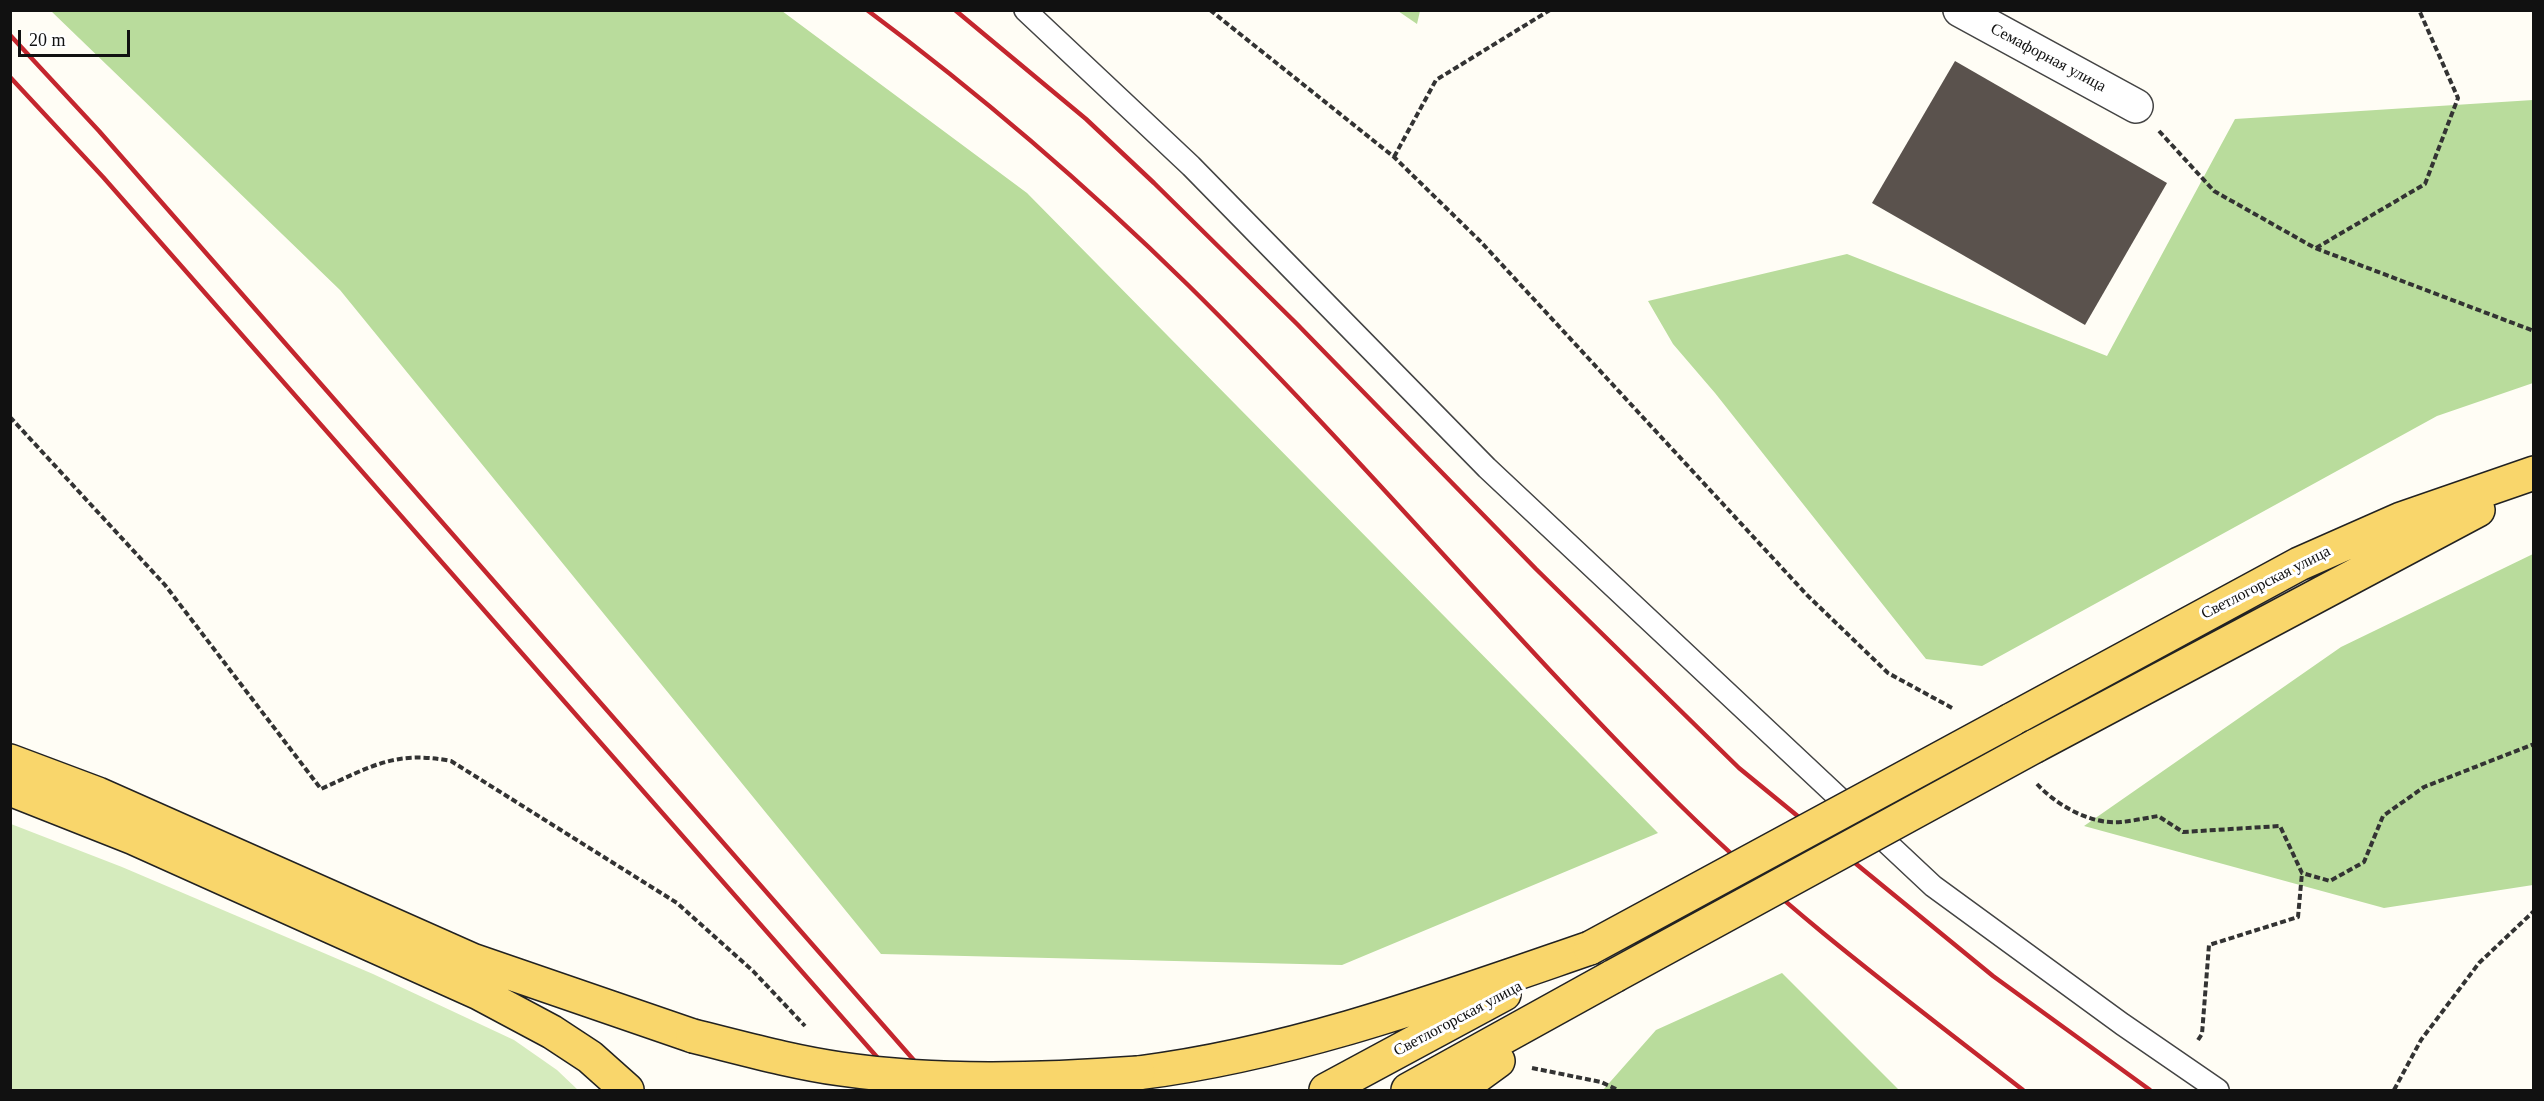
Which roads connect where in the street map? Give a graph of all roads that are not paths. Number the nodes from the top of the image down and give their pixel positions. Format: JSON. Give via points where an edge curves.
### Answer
{"nodes":[{"id":1,"x":1025,"y":10,"type":"edge"},
{"id":2,"x":1960,"y":10,"type":"edge"},
{"id":3,"x":2136,"y":106,"type":"road end"},
{"id":4,"x":2534,"y":473,"type":"edge"},
{"id":5,"x":2534,"y":483,"type":"edge"},
{"id":6,"x":10,"y":761,"type":"edge"},
{"id":7,"x":10,"y":789,"type":"edge"},
{"id":8,"x":1590,"y":948,"type":"junction"},
{"id":9,"x":1614,"y":976,"type":"junction"},
{"id":10,"x":627,"y":1090,"type":"edge"},
{"id":11,"x":1326,"y":1090,"type":"edge"},
{"id":12,"x":1408,"y":1090,"type":"edge"},
{"id":13,"x":1458,"y":1090,"type":"edge"},
{"id":14,"x":2218,"y":1090,"type":"edge"}],
"edges":[{"from":1,"to":14,"type":"lane","via":[[1191,166],[1487,468],[1934,886]]},
{"from":2,"to":3,"type":"street","name":"Семафорная улица"},
{"from":4,"to":8,"type":"main road","name":"Светлогорская улица","bridge":true,"via":[[2401,519],[2299,564]]},
{"from":5,"to":9,"type":"main road","name":"Светлогорская улица","bridge":true,"via":[[2035,746]]},
{"from":6,"to":8,"type":"main road","bridge":true,"via":[[98,794],[472,960],[693,1036],[791,1060],[898,1075],[1011,1079],[1138,1073],[1249,1055],[1347,1030]]},
{"from":7,"to":10,"type":"main road","via":[[134,838],[479,993],[552,1032],[590,1057]]},
{"from":8,"to":11,"type":"main road","name":"Светлогорская улица"},
{"from":9,"to":12,"type":"main road"},
{"from":9,"to":13,"type":"main road"}]}
